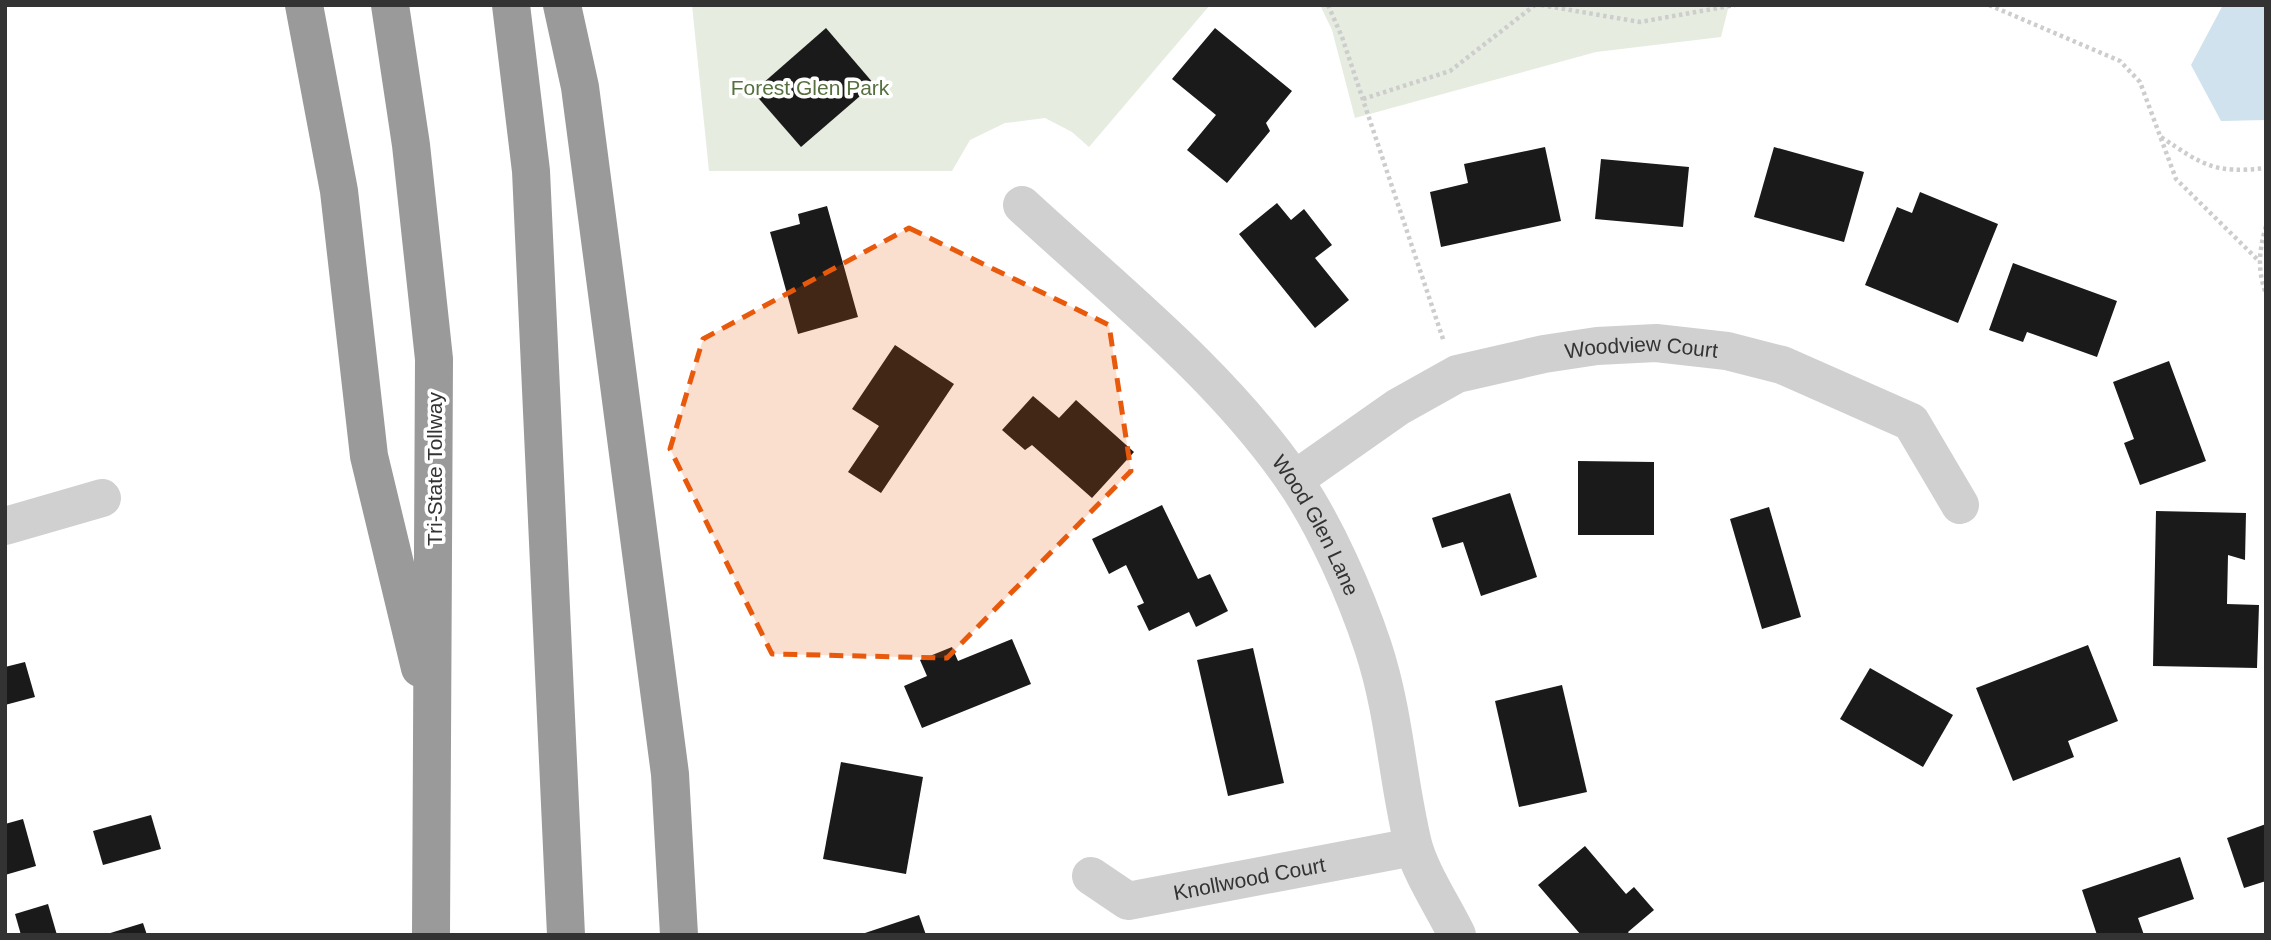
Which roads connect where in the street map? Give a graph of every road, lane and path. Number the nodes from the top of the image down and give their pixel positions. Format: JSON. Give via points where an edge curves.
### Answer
{"nodes":[{"id":1,"x":304,"y":5,"type":"edge"},
{"id":2,"x":390,"y":5,"type":"edge"},
{"id":3,"x":511,"y":5,"type":"edge"},
{"id":4,"x":562,"y":5,"type":"edge"},
{"id":5,"x":1328,"y":5,"type":"edge"},
{"id":6,"x":1535,"y":5,"type":"edge"},
{"id":7,"x":1541,"y":5,"type":"edge"},
{"id":8,"x":1735,"y":5,"type":"edge"},
{"id":9,"x":1989,"y":5,"type":"edge"},
{"id":10,"x":1363,"y":99,"type":"junction"},
{"id":11,"x":2161,"y":137,"type":"junction"},
{"id":12,"x":2266,"y":168,"type":"edge"},
{"id":13,"x":1022,"y":205,"type":"dead end"},
{"id":14,"x":2266,"y":226,"type":"edge"},
{"id":15,"x":2259,"y":261,"type":"junction"},
{"id":16,"x":2266,"y":294,"type":"edge"},
{"id":17,"x":1457,"y":374,"type":"junction"},
{"id":18,"x":1294,"y":480,"type":"junction"},
{"id":19,"x":102,"y":498,"type":"dead end"},
{"id":20,"x":1960,"y":505,"type":"dead end"},
{"id":21,"x":5,"y":526,"type":"edge"},
{"id":22,"x":433,"y":724,"type":"junction"},
{"id":23,"x":1413,"y":847,"type":"junction"},
{"id":24,"x":1091,"y":876,"type":"dead end"},
{"id":25,"x":430,"y":890,"type":"junction"},
{"id":26,"x":423,"y":935,"type":"edge"},
{"id":27,"x":431,"y":935,"type":"edge"},
{"id":28,"x":566,"y":935,"type":"edge"},
{"id":29,"x":679,"y":935,"type":"edge"},
{"id":30,"x":1457,"y":935,"type":"edge"}],
"edges":[{"from":1,"to":22,"type":"highway","via":[[339,191],[369,456]]},
{"from":2,"to":22,"type":"highway","name":"Tri-State Tollway","via":[[411,145],[434,359]]},
{"from":3,"to":28,"type":"highway","via":[[531,171]]},
{"from":4,"to":29,"type":"highway","via":[[580,87],[670,774]]},
{"from":5,"to":10,"type":"path"},
{"from":6,"to":10,"type":"path","via":[[1450,71]]},
{"from":7,"to":8,"type":"path","via":[[1640,22]]},
{"from":9,"to":11,"type":"path","via":[[2120,61],[2140,82]]},
{"from":10,"to":17,"type":"path"},
{"from":11,"to":12,"type":"path","via":[[2220,170]]},
{"from":11,"to":15,"type":"path","via":[[2176,179]]},
{"from":13,"to":18,"type":"street","name":"Wood Glen Lane","via":[[1198,367]]},
{"from":14,"to":15,"type":"path"},
{"from":15,"to":16,"type":"path"},
{"from":17,"to":18,"type":"street","name":"Woodview Court","via":[[1398,407]]},
{"from":17,"to":20,"type":"street","name":"Woodview Court","via":[[1544,354],[1657,343],[1727,351],[1782,365],[1911,422]]},
{"from":18,"to":23,"type":"street","name":"Wood Glen Lane","via":[[1337,560],[1372,645],[1396,739]]},
{"from":19,"to":21,"type":"street"},
{"from":22,"to":25,"type":"highway","name":"Tri-State Tollway"},
{"from":23,"to":24,"type":"street","name":"Knollwood Court","via":[[1128,901]]},
{"from":23,"to":30,"type":"street","name":"Wood Glen Lane"},
{"from":25,"to":26,"type":"highway"},
{"from":25,"to":27,"type":"highway","name":"Tri-State Tollway"}]}
